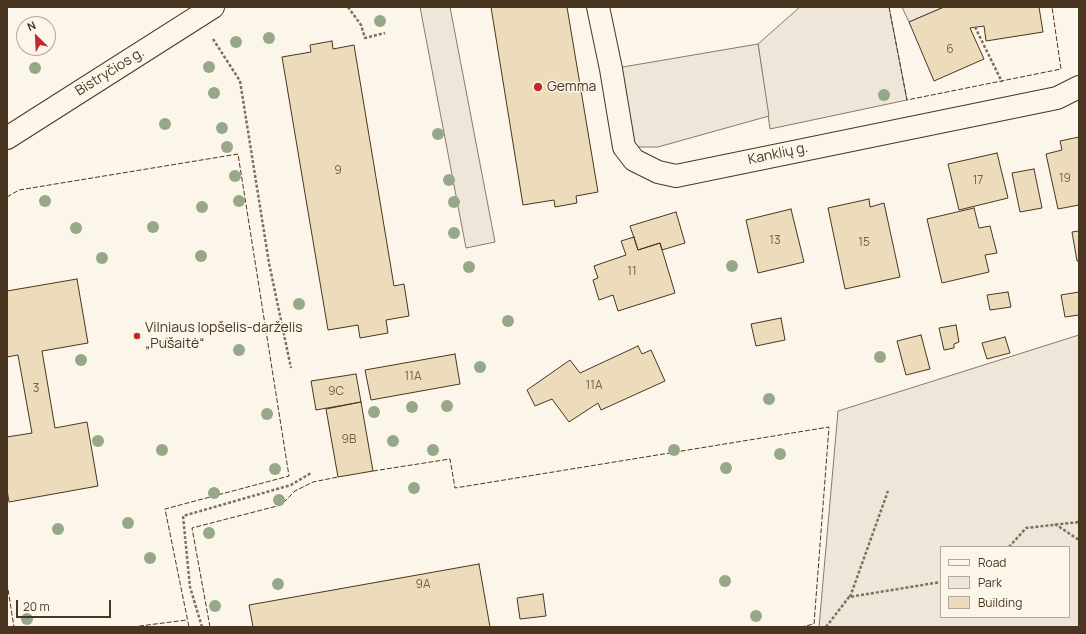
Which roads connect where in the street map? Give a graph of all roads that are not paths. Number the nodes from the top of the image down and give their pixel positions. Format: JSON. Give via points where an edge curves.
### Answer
{"nodes":[{"id":1,"x":598,"y":7,"type":"edge"},
{"id":2,"x":206,"y":12,"type":"edge"},
{"id":3,"x":1079,"y":87,"type":"edge"},
{"id":4,"x":7,"y":138,"type":"edge"}],
"edges":[{"from":1,"to":3,"type":"street","name":"Kanklių g.","via":[[624,147],[634,160],[658,172],[676,176],[1057,98]]},
{"from":2,"to":4,"type":"street","name":"Bistryčios g."}]}
